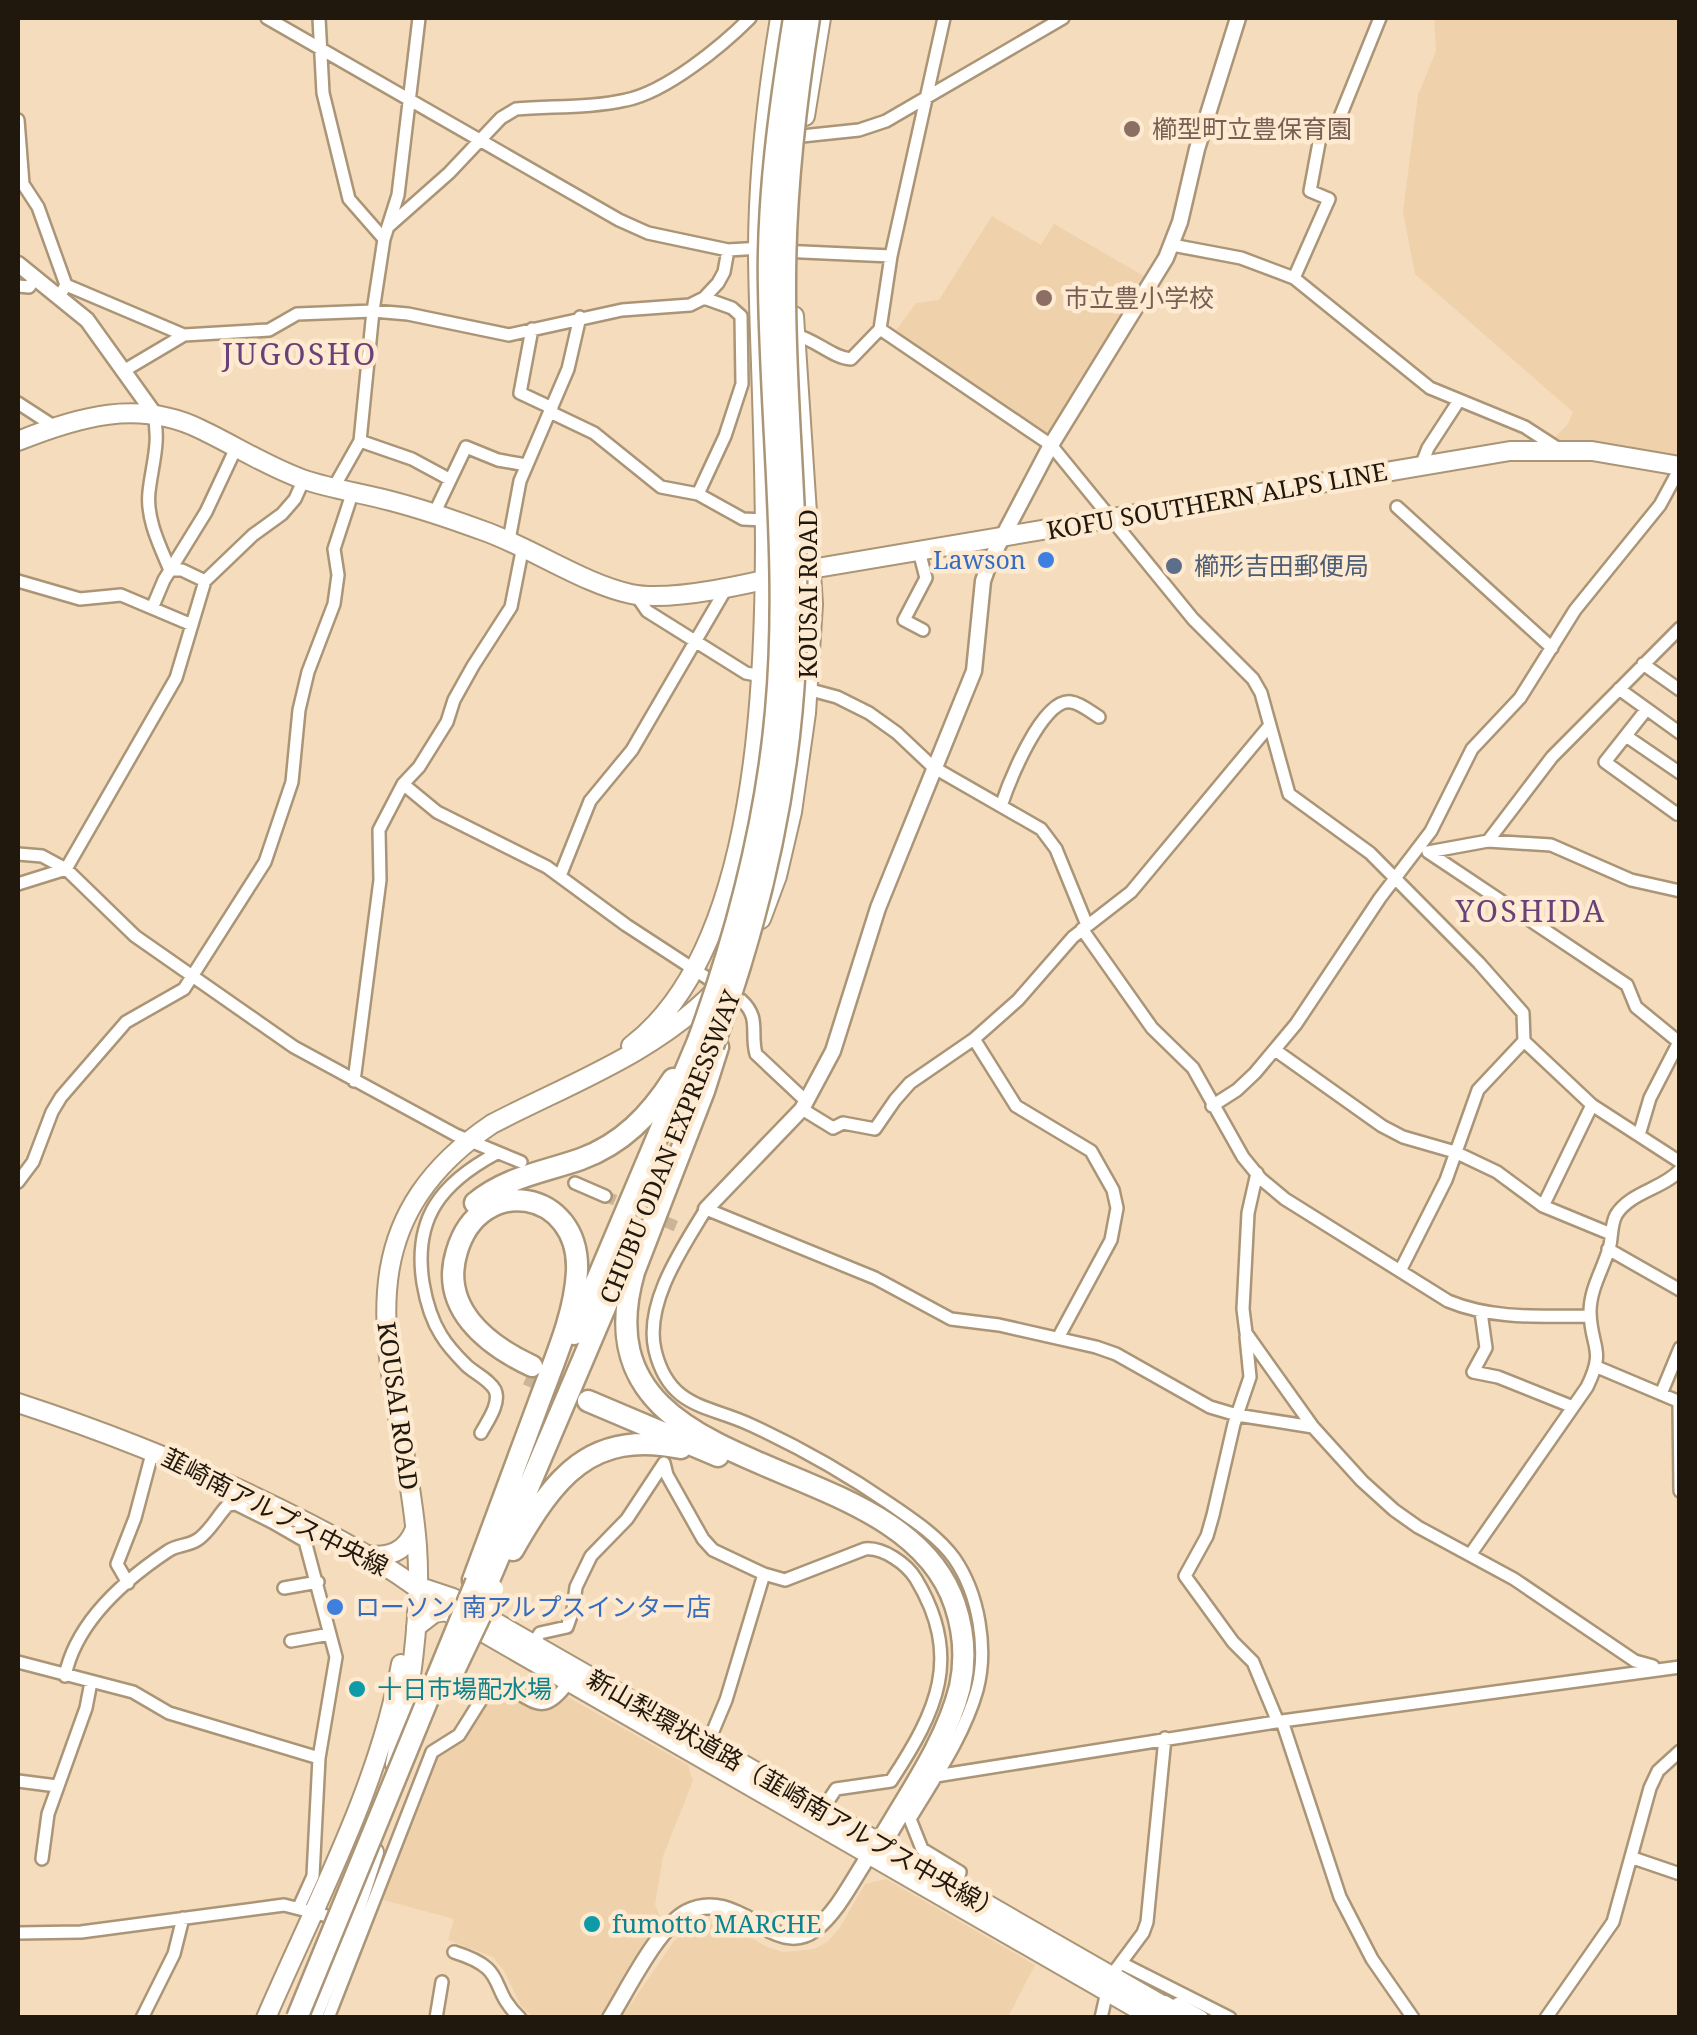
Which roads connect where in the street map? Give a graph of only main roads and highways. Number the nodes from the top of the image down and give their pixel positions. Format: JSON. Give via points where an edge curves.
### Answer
{"nodes":[{"id":1,"x":780,"y":18,"type":"edge"},
{"id":2,"x":794,"y":18,"type":"edge"},
{"id":3,"x":809,"y":18,"type":"edge"},
{"id":4,"x":820,"y":18,"type":"edge"},
{"id":5,"x":18,"y":441,"type":"edge"},
{"id":6,"x":1680,"y":467,"type":"edge"},
{"id":7,"x":811,"y":570,"type":"junction"},
{"id":8,"x":764,"y":580,"type":"junction"},
{"id":9,"x":705,"y":1043,"type":"junction"},
{"id":10,"x":581,"y":1079,"type":"junction"},
{"id":11,"x":590,"y":1396,"type":"tunnel mouth"},
{"id":12,"x":18,"y":1403,"type":"edge"},
{"id":13,"x":719,"y":1451,"type":"junction"},
{"id":14,"x":415,"y":1529,"type":"junction"},
{"id":15,"x":366,"y":1555,"type":"junction"},
{"id":16,"x":416,"y":1585,"type":"junction"},
{"id":17,"x":482,"y":1585,"type":"junction"},
{"id":18,"x":446,"y":1611,"type":"junction"},
{"id":19,"x":416,"y":1627,"type":"junction"},
{"id":20,"x":704,"y":1751,"type":"junction"},
{"id":21,"x":875,"y":1845,"type":"junction"},
{"id":22,"x":358,"y":1874,"type":"junction"},
{"id":23,"x":1159,"y":2012,"type":"edge"},
{"id":24,"x":266,"y":2018,"type":"edge"},
{"id":25,"x":297,"y":2018,"type":"edge"},
{"id":26,"x":312,"y":2018,"type":"edge"},
{"id":27,"x":1184,"y":2018,"type":"edge"}],
"edges":[{"from":1,"to":8,"type":"main road","name":"KOUSAI ROAD","via":[[766,101],[758,247]]},
{"from":2,"to":9,"type":"highway","name":"CHUBU ODAN EXPRESSWAY","bridge":true,"via":[[770,233],[780,604],[776,711],[758,837]]},
{"from":3,"to":9,"type":"highway","name":"CHUBU ODAN EXPRESSWAY","bridge":true,"via":[[785,250],[796,557],[792,714],[771,852],[739,975]]},
{"from":4,"to":7,"type":"main road","name":"KOUSAI ROAD","via":[[794,253]]},
{"from":5,"to":8,"type":"main road","name":"KOFU SOUTHERN ALPS LINE","via":[[122,411],[153,412],[304,480],[434,514],[606,586],[660,595]]},
{"from":6,"to":7,"type":"main road","name":"KOFU SOUTHERN ALPS LINE","via":[[1614,453],[1510,452]]},
{"from":7,"to":8,"type":"main road","name":"KOFU SOUTHERN ALPS LINE"},
{"from":7,"to":10,"type":"main road","name":"KOUSAI ROAD","via":[[808,689],[792,812],[755,933],[696,1010],[653,1043]]},
{"from":8,"to":10,"type":"main road","name":"KOUSAI ROAD","via":[[761,676],[740,834],[721,910],[696,971],[672,1006],[639,1040]]},
{"from":9,"to":13,"type":"highway","via":[[699,1106],[634,1272],[624,1334],[633,1369],[653,1398]]},
{"from":9,"to":17,"type":"highway","name":"CHUBU ODAN EXPRESSWAY","via":[[580,1320]]},
{"from":9,"to":17,"type":"highway","via":[[633,1130],[599,1151],[492,1190],[453,1230],[442,1266],[456,1322],[484,1352],[530,1371],[475,1330],[457,1298],[457,1249],[485,1209],[512,1199],[540,1204],[561,1220],[574,1243],[575,1286]]},
{"from":10,"to":14,"type":"main road","name":"KOUSAI ROAD","via":[[468,1140],[412,1205],[390,1261],[388,1362]]},
{"from":11,"to":13,"type":"highway"},
{"from":12,"to":15,"type":"main road","name":"韮崎南アルプス中央線","via":[[153,1450]]},
{"from":13,"to":17,"type":"highway","via":[[632,1444],[584,1459],[542,1501]]},
{"from":13,"to":21,"type":"highway","via":[[892,1535],[923,1563],[944,1600],[955,1642],[952,1684]]},
{"from":14,"to":15,"type":"main road","via":[[399,1552]]},
{"from":14,"to":16,"type":"main road","name":"KOUSAI ROAD"},
{"from":15,"to":16,"type":"main road","name":"韮崎南アルプス中央線"},
{"from":16,"to":18,"type":"main road","name":"新山梨環状道路（韮崎南アルプス中央線）"},
{"from":16,"to":19,"type":"main road","name":"KOUSAI ROAD"},
{"from":16,"to":20,"type":"main road","name":"新山梨環状道路（韮崎南アルプス中央線）","via":[[533,1644]]},
{"from":16,"to":24,"type":"main road","name":"KOUSAI ROAD","via":[[384,1732]]},
{"from":17,"to":22,"type":"highway","name":"CHUBU ODAN EXPRESSWAY","bridge":true},
{"from":17,"to":22,"type":"highway","name":"CHUBU ODAN EXPRESSWAY","bridge":true,"via":[[446,1656]]},
{"from":18,"to":19,"type":"main road"},
{"from":18,"to":20,"type":"main road","name":"新山梨環状道路（韮崎南アルプス中央線）"},
{"from":19,"to":26,"type":"main road","name":"KOUSAI ROAD","via":[[408,1696],[358,1925]]},
{"from":20,"to":21,"type":"main road","name":"新山梨環状道路（韮崎南アルプス中央線）"},
{"from":20,"to":21,"type":"main road","name":"新山梨環状道路（韮崎南アルプス中央線）","via":[[822,1810]]},
{"from":21,"to":23,"type":"main road","name":"新山梨環状道路（韮崎南アルプス中央線）","via":[[1026,1926]]},
{"from":21,"to":23,"type":"main road","name":"新山梨環状道路（韮崎南アルプス中央線）","via":[[988,1922]]},
{"from":22,"to":25,"type":"highway","name":"CHUBU ODAN EXPRESSWAY","bridge":true},
{"from":23,"to":27,"type":"highway","name":"新山梨環状道路（韮崎南アルプス中央線）"}]}
